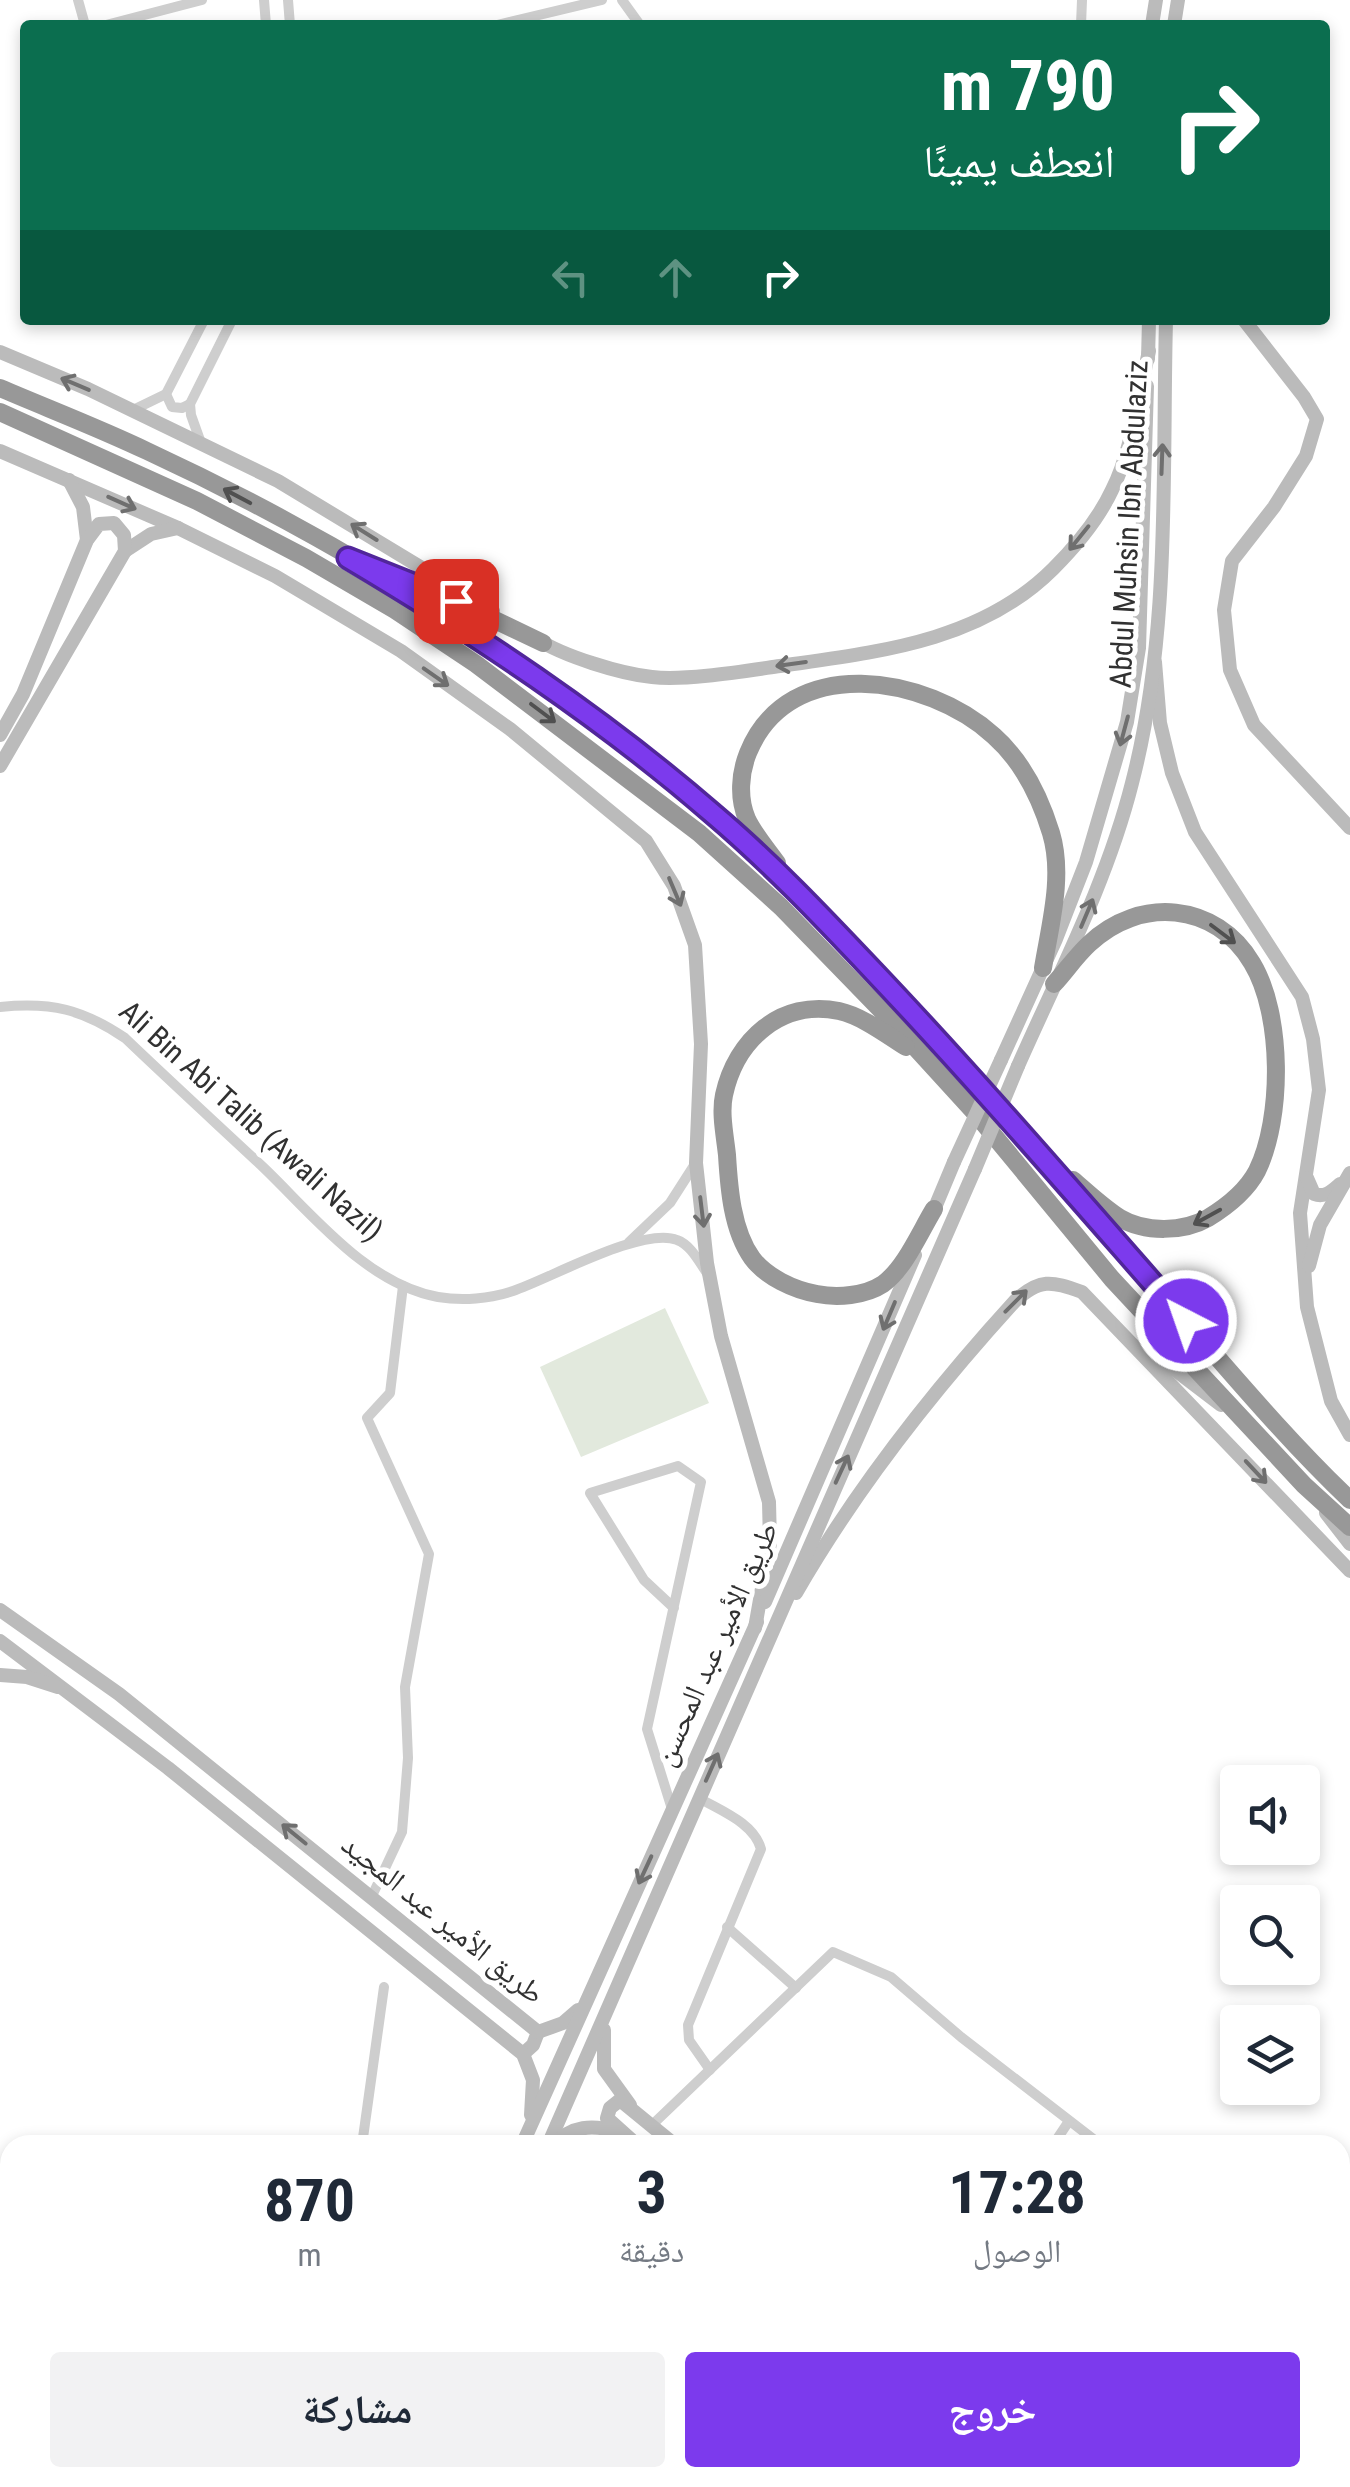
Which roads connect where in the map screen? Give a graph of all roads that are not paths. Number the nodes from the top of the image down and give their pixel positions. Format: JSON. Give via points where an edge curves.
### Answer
{"nodes":[{"id":1,"x":202,"y":0,"type":"edge"},
{"id":2,"x":602,"y":0,"type":"edge"},
{"id":3,"x":177,"y":3,"type":"edge"},
{"id":4,"x":555,"y":11,"type":"junction"},
{"id":5,"x":122,"y":20,"type":"edge"},
{"id":6,"x":518,"y":20,"type":"edge"},
{"id":7,"x":558,"y":20,"type":"edge"},
{"id":8,"x":201,"y":325,"type":"edge"},
{"id":9,"x":230,"y":325,"type":"edge"},
{"id":10,"x":1149,"y":325,"type":"edge"},
{"id":11,"x":1166,"y":325,"type":"edge"},
{"id":12,"x":1248,"y":325,"type":"edge"},
{"id":13,"x":1148,"y":351,"type":"junction"},
{"id":14,"x":0,"y":352,"type":"edge"},
{"id":15,"x":0,"y":385,"type":"edge"},
{"id":16,"x":166,"y":394,"type":"junction"},
{"id":17,"x":190,"y":404,"type":"junction"},
{"id":18,"x":134,"y":410,"type":"junction"},
{"id":19,"x":0,"y":414,"type":"edge"},
{"id":20,"x":202,"y":443,"type":"junction"},
{"id":21,"x":0,"y":451,"type":"edge"},
{"id":22,"x":68,"y":480,"type":"junction"},
{"id":23,"x":178,"y":528,"type":"junction"},
{"id":24,"x":87,"y":540,"type":"junction"},
{"id":25,"x":125,"y":551,"type":"junction"},
{"id":26,"x":348,"y":558,"type":"junction"},
{"id":27,"x":543,"y":643,"type":"junction"},
{"id":28,"x":1155,"y":662,"type":"junction"},
{"id":29,"x":0,"y":735,"type":"edge"},
{"id":30,"x":0,"y":766,"type":"edge"},
{"id":31,"x":1347,"y":821,"type":"edge"},
{"id":32,"x":794,"y":888,"type":"junction"},
{"id":33,"x":1043,"y":968,"type":"junction"},
{"id":34,"x":1054,"y":984,"type":"junction"},
{"id":35,"x":0,"y":1007,"type":"edge"},
{"id":36,"x":927,"y":1060,"type":"junction"},
{"id":37,"x":1018,"y":1066,"type":"joint"},
{"id":38,"x":1037,"y":1152,"type":"junction"},
{"id":39,"x":954,"y":1162,"type":"joint"},
{"id":40,"x":696,"y":1163,"type":"junction"},
{"id":41,"x":1306,"y":1178,"type":"junction"},
{"id":42,"x":1344,"y":1181,"type":"edge"},
{"id":43,"x":934,"y":1209,"type":"junction"},
{"id":44,"x":628,"y":1243,"type":"junction"},
{"id":45,"x":1306,"y":1276,"type":"junction"},
{"id":46,"x":710,"y":1278,"type":"junction"},
{"id":47,"x":403,"y":1286,"type":"junction"},
{"id":48,"x":1110,"y":1320,"type":"junction"},
{"id":49,"x":1249,"y":1426,"type":"junction"},
{"id":50,"x":1350,"y":1435,"type":"edge"},
{"id":51,"x":1304,"y":1484,"type":"junction"},
{"id":52,"x":1350,"y":1500,"type":"edge"},
{"id":53,"x":1350,"y":1528,"type":"edge"},
{"id":54,"x":1350,"y":1544,"type":"edge"},
{"id":55,"x":1350,"y":1571,"type":"edge"},
{"id":56,"x":674,"y":1608,"type":"junction"},
{"id":57,"x":0,"y":1610,"type":"edge"},
{"id":58,"x":755,"y":1628,"type":"junction"},
{"id":59,"x":772,"y":1632,"type":"junction"},
{"id":60,"x":0,"y":1641,"type":"edge"},
{"id":61,"x":0,"y":1676,"type":"edge"},
{"id":62,"x":68,"y":1690,"type":"junction"},
{"id":63,"x":699,"y":1798,"type":"junction"},
{"id":64,"x":672,"y":1810,"type":"junction"},
{"id":65,"x":372,"y":1896,"type":"junction"},
{"id":66,"x":727,"y":1927,"type":"junction"},
{"id":67,"x":384,"y":1987,"type":"dead end"},
{"id":68,"x":796,"y":1988,"type":"junction"},
{"id":69,"x":582,"y":2006,"type":"junction"},
{"id":70,"x":605,"y":2016,"type":"junction"},
{"id":71,"x":538,"y":2032,"type":"junction"},
{"id":72,"x":523,"y":2054,"type":"junction"},
{"id":73,"x":710,"y":2070,"type":"junction"},
{"id":74,"x":636,"y":2114,"type":"junction"},
{"id":75,"x":1069,"y":2120,"type":"junction"},
{"id":76,"x":531,"y":2124,"type":"junction"},
{"id":77,"x":652,"y":2126,"type":"junction"},
{"id":78,"x":621,"y":2132,"type":"junction"},
{"id":79,"x":363,"y":2135,"type":"edge"},
{"id":80,"x":526,"y":2135,"type":"edge"},
{"id":81,"x":555,"y":2135,"type":"edge"},
{"id":82,"x":566,"y":2135,"type":"edge"},
{"id":83,"x":625,"y":2135,"type":"edge"},
{"id":84,"x":663,"y":2135,"type":"edge"},
{"id":85,"x":1059,"y":2135,"type":"edge"},
{"id":86,"x":1088,"y":2135,"type":"edge"}],
"edges":[{"from":1,"to":3,"type":"street"},
{"from":2,"to":4,"type":"street"},
{"from":3,"to":5,"type":"street"},
{"from":4,"to":6,"type":"street"},
{"from":4,"to":7,"type":"street"},
{"from":8,"to":16,"type":"street"},
{"from":9,"to":17,"type":"street"},
{"from":10,"to":13,"type":"main road","name":"Abdul Muhsin Ibn Abdulaziz"},
{"from":28,"to":11,"type":"main road","name":"Abdul Muhsin Ibn Abdulaziz","one_way":true},
{"from":12,"to":31,"type":"main road","via":[[1317,419],[1306,456],[1232,561],[1224,610],[1230,670],[1254,724]]},
{"from":13,"to":27,"type":"main road","one_way":true,"via":[[1113,490],[1055,568],[990,615],[939,638],[740,672],[652,677]]},
{"from":13,"to":33,"type":"main road","name":"Abdul Muhsin Ibn Abdulaziz","one_way":true,"via":[[1139,648],[1127,722],[1086,862]]},
{"from":18,"to":14,"type":"main road","one_way":true},
{"from":26,"to":15,"type":"highway","one_way":true,"via":[[210,482]]},
{"from":16,"to":17,"type":"street","via":[[172,407]]},
{"from":16,"to":18,"type":"street"},
{"from":17,"to":20,"type":"street"},
{"from":18,"to":20,"type":"main road"},
{"from":19,"to":36,"type":"highway","one_way":true,"via":[[182,494],[306,558],[476,664],[698,834],[781,907]]},
{"from":27,"to":20,"type":"main road","one_way":true,"via":[[342,518]]},
{"from":21,"to":22,"type":"main road"},
{"from":22,"to":23,"type":"main road","one_way":true},
{"from":22,"to":24,"type":"main road","via":[[84,507]]},
{"from":23,"to":25,"type":"main road","via":[[151,534]]},
{"from":23,"to":40,"type":"main road","one_way":true,"via":[[276,576],[400,651],[510,729],[646,841],[674,886],[694,945],[701,1044]]},
{"from":24,"to":25,"type":"main road","via":[[99,524],[114,523]]},
{"from":24,"to":29,"type":"main road","via":[[24,694]]},
{"from":25,"to":30,"type":"main road"},
{"from":26,"to":27,"type":"highway"},
{"from":26,"to":32,"type":"highway","via":[[596,719]]},
{"from":34,"to":28,"type":"main road","name":"Abdul Muhsin Ibn Abdulaziz","one_way":true,"via":[[1099,885],[1131,787]]},
{"from":28,"to":41,"type":"main road","via":[[1172,774],[1195,832],[1302,997],[1320,1090]]},
{"from":32,"to":33,"type":"highway","via":[[746,818],[740,774],[756,734],[802,694],[834,684],[924,694],[995,736],[1028,777],[1054,853],[1056,888]]},
{"from":32,"to":38,"type":"highway"},
{"from":33,"to":39,"type":"main road","name":"Abdul Muhsin Ibn Abdulaziz","bridge":true},
{"from":34,"to":37,"type":"main road","name":"Abdul Muhsin Ibn Abdulaziz"},
{"from":34,"to":38,"type":"highway","one_way":true,"via":[[1090,942],[1122,920],[1182,910],[1235,941],[1253,964],[1269,1006],[1276,1066],[1268,1142],[1256,1174],[1224,1208],[1189,1227],[1155,1229],[1123,1220]]},
{"from":35,"to":47,"type":"street","name":"Ali Bin Abi Talib (Awali Nazil)","via":[[69,1008],[97,1019],[358,1256]]},
{"from":36,"to":43,"type":"highway","via":[[840,1011],[792,1012],[751,1037],[723,1098],[728,1188],[741,1235],[752,1259],[801,1292],[833,1298],[883,1284]]},
{"from":36,"to":49,"type":"highway","via":[[1112,1279]]},
{"from":59,"to":37,"type":"main road","name":"طريق الأمير عبد المحسن","one_way":true,"bridge":true},
{"from":38,"to":52,"type":"highway"},
{"from":39,"to":43,"type":"main road","name":"طريق الأمير عبد المحسن"},
{"from":40,"to":44,"type":"street","via":[[670,1203]]},
{"from":40,"to":46,"type":"main road","one_way":true},
{"from":41,"to":42,"type":"main road","via":[[1319,1196]]},
{"from":41,"to":45,"type":"main road","via":[[1300,1213]]},
{"from":42,"to":45,"type":"main road","via":[[1320,1225]]},
{"from":43,"to":58,"type":"main road","name":"طريق الأمير عبد المحسن","one_way":true},
{"from":44,"to":46,"type":"street","via":[[676,1238]]},
{"from":44,"to":47,"type":"street","name":"Ali Bin Abi Talib (Awali Nazil)","via":[[510,1292],[474,1299]]},
{"from":45,"to":50,"type":"main road","via":[[1332,1401]]},
{"from":46,"to":58,"type":"main road","via":[[769,1502],[770,1543]]},
{"from":47,"to":65,"type":"street","via":[[390,1393],[367,1418],[430,1554],[405,1686],[402,1832]]},
{"from":48,"to":49,"type":"main road"},
{"from":48,"to":55,"type":"main road","one_way":true},
{"from":59,"to":48,"type":"main road","one_way":true,"via":[[834,1526],[1015,1300],[1043,1282],[1058,1283],[1082,1292]]},
{"from":49,"to":51,"type":"highway"},
{"from":51,"to":53,"type":"highway"},
{"from":51,"to":54,"type":"main road"},
{"from":56,"to":56,"type":"street","via":[[701,1482],[678,1466],[590,1493],[644,1580]]},
{"from":56,"to":64,"type":"street","via":[[647,1729]]},
{"from":65,"to":57,"type":"main road","name":"طريق الأمير عبد المجيد","one_way":true,"via":[[119,1694]]},
{"from":58,"to":64,"type":"main road","name":"طريق الأمير عبد المحسن"},
{"from":63,"to":59,"type":"main road","name":"طريق الأمير عبد المحسن","one_way":true},
{"from":60,"to":62,"type":"main road","name":"طريق الأمير عبد المجيد"},
{"from":61,"to":62,"type":"main road"},
{"from":62,"to":72,"type":"main road","name":"طريق الأمير عبد المجيد"},
{"from":63,"to":66,"type":"street","via":[[747,1827],[760,1843]]},
{"from":63,"to":70,"type":"main road","name":"طريق الأمير عبد المحسن"},
{"from":64,"to":69,"type":"main road","name":"طريق الأمير عبد المحسن","one_way":true},
{"from":65,"to":71,"type":"main road","name":"طريق الأمير عبد المجيد"},
{"from":66,"to":68,"type":"street"},
{"from":66,"to":73,"type":"street","via":[[688,2024],[688,2040]]},
{"from":67,"to":79,"type":"street"},
{"from":68,"to":73,"type":"street"},
{"from":68,"to":75,"type":"street","via":[[834,1952],[891,1977]]},
{"from":69,"to":71,"type":"main road","via":[[564,2024]]},
{"from":69,"to":76,"type":"main road","name":"طريق الأمير عبد المحسن"},
{"from":70,"to":74,"type":"main road","via":[[604,2069]]},
{"from":70,"to":81,"type":"main road","name":"طريق الأمير عبد المحسن"},
{"from":71,"to":72,"type":"main road","name":"طريق الأمير عبد المجيد"},
{"from":72,"to":76,"type":"main road","via":[[533,2080]]},
{"from":73,"to":77,"type":"street"},
{"from":74,"to":77,"type":"main road"},
{"from":74,"to":78,"type":"main road","via":[[620,2100],[610,2108],[606,2118]]},
{"from":75,"to":85,"type":"street"},
{"from":75,"to":86,"type":"street"},
{"from":76,"to":80,"type":"main road","name":"طريق الأمير عبد المحسن"},
{"from":77,"to":84,"type":"main road"},
{"from":78,"to":82,"type":"main road","via":[[588,2126]]},
{"from":78,"to":83,"type":"main road"}]}
